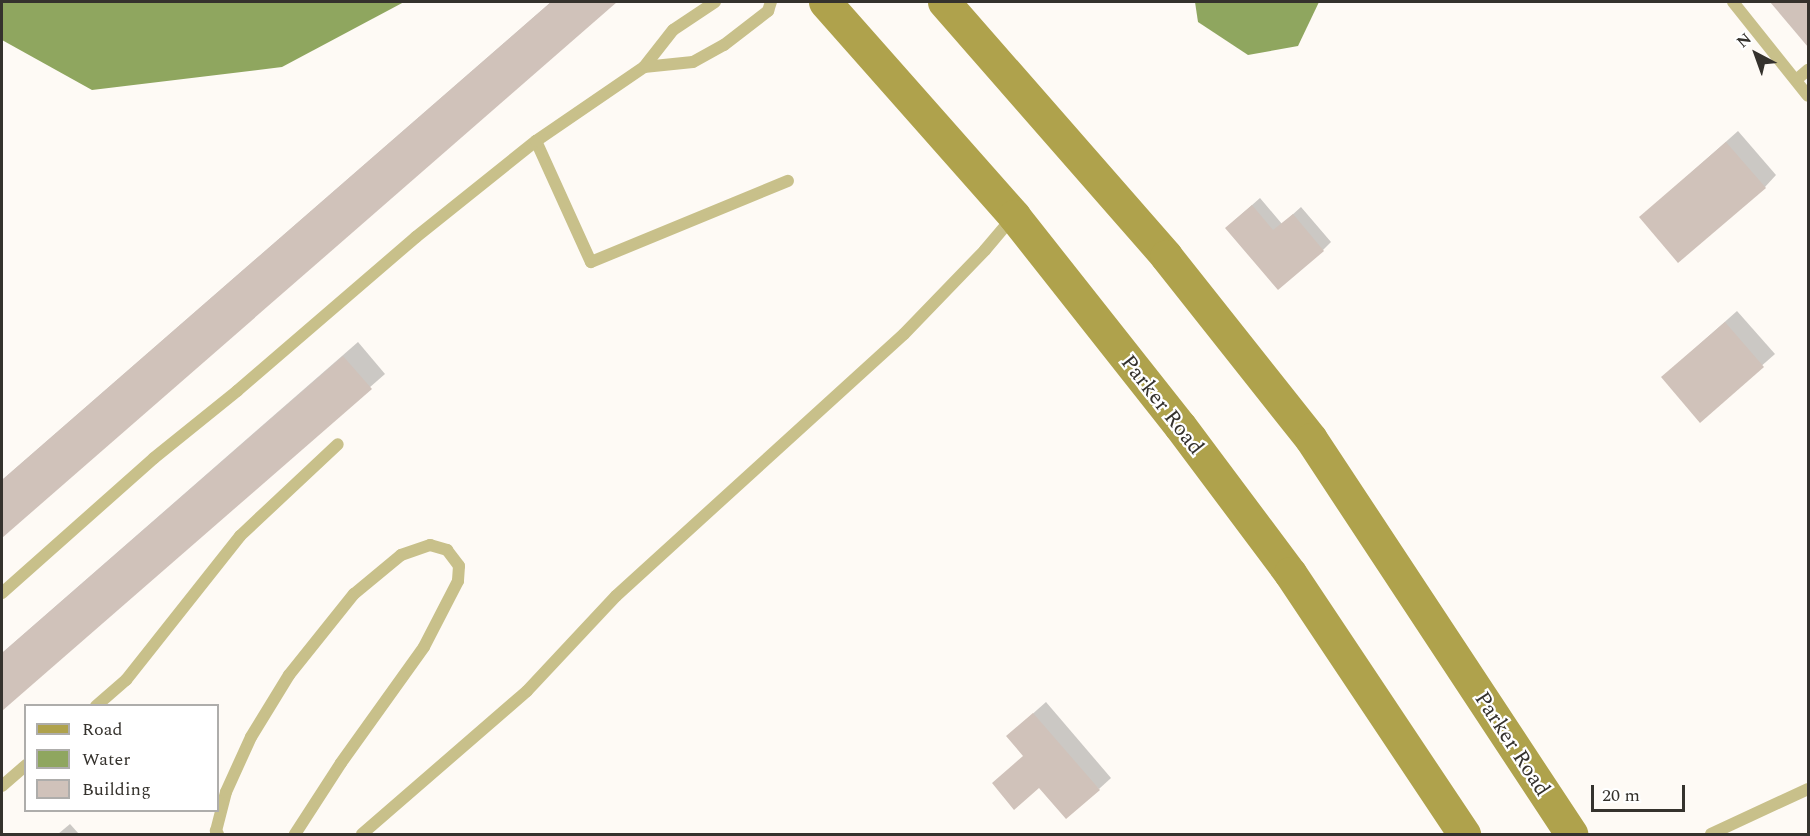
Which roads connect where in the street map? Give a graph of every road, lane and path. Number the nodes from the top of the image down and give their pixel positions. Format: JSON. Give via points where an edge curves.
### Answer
{"nodes":[{"id":1,"x":715,"y":2,"type":"edge"},
{"id":2,"x":771,"y":2,"type":"edge"},
{"id":3,"x":825,"y":2,"type":"edge"},
{"id":4,"x":944,"y":2,"type":"edge"},
{"id":5,"x":1733,"y":2,"type":"edge"},
{"id":6,"x":644,"y":67,"type":"junction"},
{"id":7,"x":1809,"y":70,"type":"edge"},
{"id":8,"x":1796,"y":80,"type":"junction"},
{"id":9,"x":1809,"y":96,"type":"edge"},
{"id":10,"x":536,"y":141,"type":"junction"},
{"id":11,"x":788,"y":181,"type":"dead end"},
{"id":12,"x":1014,"y":216,"type":"junction"},
{"id":13,"x":338,"y":444,"type":"dead end"},
{"id":14,"x":2,"y":593,"type":"edge"},
{"id":15,"x":97,"y":704,"type":"edge"},
{"id":16,"x":24,"y":767,"type":"edge"},
{"id":17,"x":2,"y":786,"type":"edge"},
{"id":18,"x":1809,"y":789,"type":"edge"},
{"id":19,"x":218,"y":834,"type":"edge"},
{"id":20,"x":295,"y":834,"type":"edge"},
{"id":21,"x":362,"y":834,"type":"edge"},
{"id":22,"x":1464,"y":834,"type":"edge"},
{"id":23,"x":1570,"y":834,"type":"edge"},
{"id":24,"x":1712,"y":834,"type":"edge"}],
"edges":[{"from":1,"to":6,"type":"lane","via":[[673,30]]},
{"from":2,"to":6,"type":"lane","via":[[768,11],[724,45],[693,62]]},
{"from":3,"to":12,"type":"main road","name":"Parker Road"},
{"from":4,"to":23,"type":"main road","name":"Parker Road","via":[[1166,256],[1311,439]]},
{"from":5,"to":8,"type":"lane"},
{"from":6,"to":10,"type":"lane"},
{"from":7,"to":8,"type":"lane"},
{"from":8,"to":9,"type":"lane"},
{"from":10,"to":11,"type":"lane","via":[[591,262]]},
{"from":10,"to":14,"type":"lane","via":[[154,458]]},
{"from":12,"to":21,"type":"lane","via":[[903,334],[616,596],[527,691]]},
{"from":12,"to":22,"type":"main road","name":"Parker Road","via":[[1290,573]]},
{"from":13,"to":15,"type":"lane","via":[[240,536],[126,680]]},
{"from":16,"to":17,"type":"lane"},
{"from":18,"to":24,"type":"lane"},
{"from":19,"to":20,"type":"lane","via":[[226,792],[250,736],[289,675],[354,594],[401,555],[430,545],[447,550],[459,566],[458,581],[424,647]]}]}
